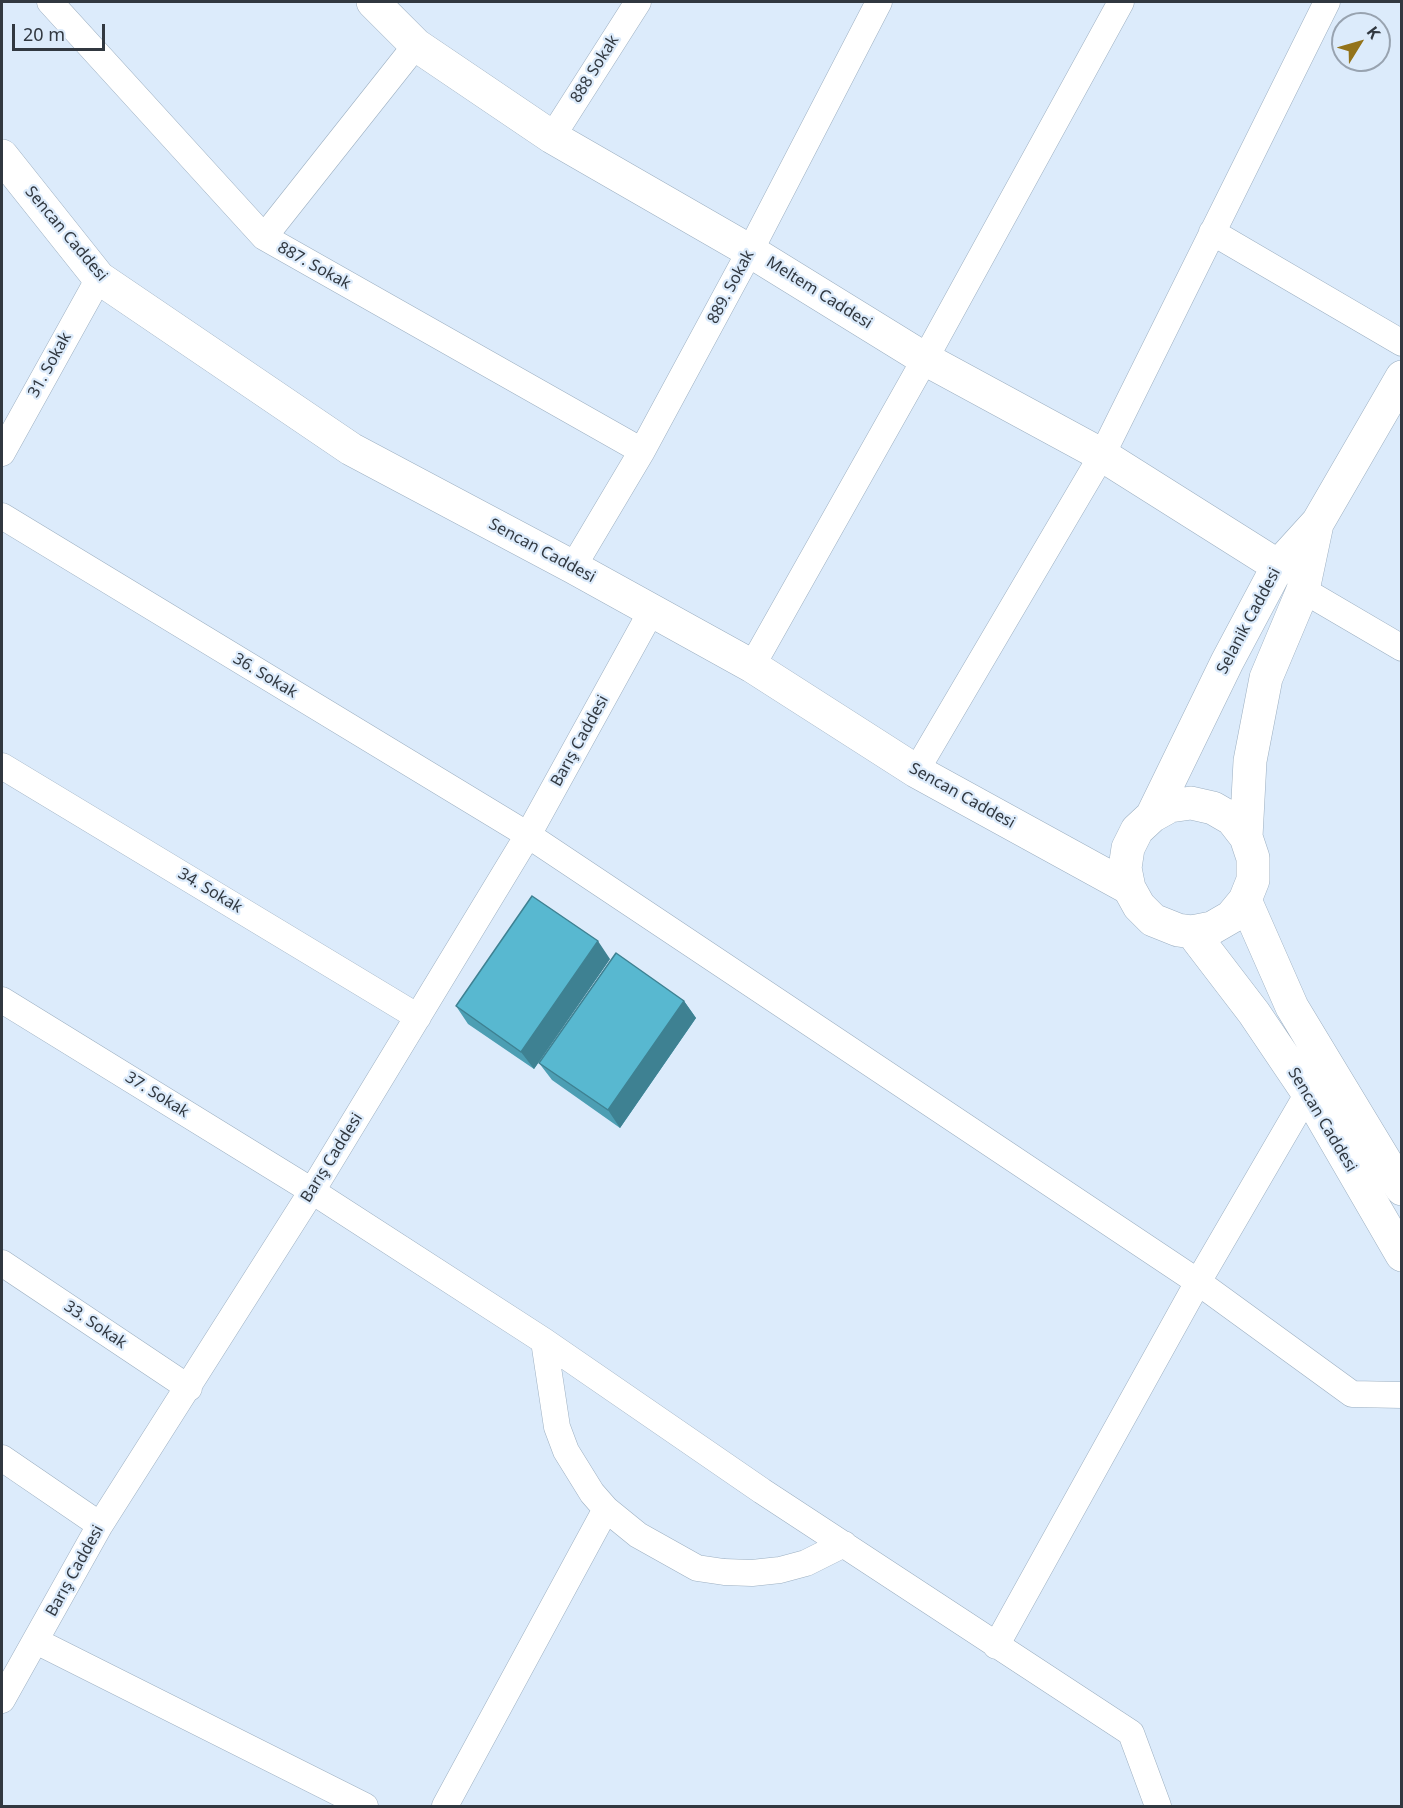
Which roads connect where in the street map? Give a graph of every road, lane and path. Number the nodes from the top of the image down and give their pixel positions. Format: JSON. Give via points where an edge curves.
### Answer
{"nodes":[{"id":1,"x":50,"y":2,"type":"edge"},
{"id":2,"x":373,"y":2,"type":"edge"},
{"id":3,"x":638,"y":2,"type":"edge"},
{"id":4,"x":879,"y":2,"type":"edge"},
{"id":5,"x":1121,"y":2,"type":"edge"},
{"id":6,"x":1327,"y":2,"type":"edge"},
{"id":7,"x":416,"y":45,"type":"junction"},
{"id":8,"x":552,"y":137,"type":"junction"},
{"id":9,"x":2,"y":156,"type":"edge"},
{"id":10,"x":1212,"y":232,"type":"junction"},
{"id":11,"x":264,"y":237,"type":"junction"},
{"id":12,"x":750,"y":251,"type":"junction"},
{"id":13,"x":99,"y":278,"type":"junction"},
{"id":14,"x":1401,"y":343,"type":"edge"},
{"id":15,"x":925,"y":359,"type":"junction"},
{"id":16,"x":1401,"y":376,"type":"edge"},
{"id":17,"x":642,"y":451,"type":"junction"},
{"id":18,"x":2,"y":453,"type":"edge"},
{"id":19,"x":1102,"y":454,"type":"junction"},
{"id":20,"x":2,"y":516,"type":"edge"},
{"id":21,"x":1318,"y":522,"type":"junction"},
{"id":22,"x":1278,"y":566,"type":"junction"},
{"id":23,"x":573,"y":567,"type":"junction"},
{"id":24,"x":1303,"y":590,"type":"junction"},
{"id":25,"x":652,"y":610,"type":"junction"},
{"id":26,"x":1401,"y":648,"type":"edge"},
{"id":27,"x":752,"y":666,"type":"junction"},
{"id":28,"x":2,"y":766,"type":"edge"},
{"id":29,"x":916,"y":771,"type":"junction"},
{"id":30,"x":1152,"y":816,"type":"junction"},
{"id":31,"x":528,"y":836,"type":"junction"},
{"id":32,"x":1246,"y":837,"type":"junction"},
{"id":33,"x":1129,"y":888,"type":"junction"},
{"id":34,"x":1245,"y":900,"type":"junction"},
{"id":35,"x":1192,"y":932,"type":"junction"},
{"id":36,"x":2,"y":1000,"type":"edge"},
{"id":37,"x":418,"y":1017,"type":"junction"},
{"id":38,"x":1308,"y":1093,"type":"junction"},
{"id":39,"x":1401,"y":1189,"type":"edge"},
{"id":40,"x":312,"y":1191,"type":"junction"},
{"id":41,"x":1401,"y":1255,"type":"edge"},
{"id":42,"x":2,"y":1263,"type":"edge"},
{"id":43,"x":1198,"y":1282,"type":"junction"},
{"id":44,"x":544,"y":1341,"type":"junction"},
{"id":45,"x":189,"y":1388,"type":"junction"},
{"id":46,"x":1401,"y":1395,"type":"edge"},
{"id":47,"x":2,"y":1458,"type":"edge"},
{"id":48,"x":606,"y":1509,"type":"junction"},
{"id":49,"x":100,"y":1525,"type":"junction"},
{"id":50,"x":844,"y":1544,"type":"junction"},
{"id":51,"x":36,"y":1641,"type":"junction"},
{"id":52,"x":996,"y":1646,"type":"junction"},
{"id":53,"x":2,"y":1700,"type":"edge"},
{"id":54,"x":1152,"y":1801,"type":"edge"},
{"id":55,"x":365,"y":1806,"type":"edge"},
{"id":56,"x":445,"y":1806,"type":"edge"}],
"edges":[{"from":1,"to":11,"type":"street","name":"887. Sokak"},
{"from":2,"to":7,"type":"street","name":"Meltem Caddesi"},
{"from":3,"to":8,"type":"street","name":"888 Sokak"},
{"from":4,"to":12,"type":"street","name":"889. Sokak"},
{"from":5,"to":15,"type":"street"},
{"from":6,"to":10,"type":"street"},
{"from":7,"to":8,"type":"street","name":"Meltem Caddesi"},
{"from":7,"to":11,"type":"street"},
{"from":8,"to":12,"type":"street","name":"Meltem Caddesi"},
{"from":9,"to":13,"type":"street","name":"Sencan Caddesi"},
{"from":10,"to":14,"type":"street"},
{"from":10,"to":19,"type":"street"},
{"from":11,"to":17,"type":"street","name":"887. Sokak"},
{"from":12,"to":15,"type":"street","name":"Meltem Caddesi"},
{"from":12,"to":17,"type":"street","name":"889. Sokak"},
{"from":13,"to":18,"type":"street","name":"31. Sokak"},
{"from":13,"to":23,"type":"street","name":"Sencan Caddesi","via":[[351,449]]},
{"from":15,"to":19,"type":"street","name":"Meltem Caddesi"},
{"from":15,"to":27,"type":"street"},
{"from":16,"to":21,"type":"street","name":"Selanik Caddesi"},
{"from":17,"to":23,"type":"street","name":"889. Sokak"},
{"from":19,"to":22,"type":"street","name":"Meltem Caddesi"},
{"from":19,"to":29,"type":"street"},
{"from":20,"to":31,"type":"street","name":"36. Sokak"},
{"from":21,"to":22,"type":"street","name":"Selanik Caddesi"},
{"from":21,"to":24,"type":"street"},
{"from":22,"to":30,"type":"street","name":"Selanik Caddesi"},
{"from":23,"to":25,"type":"street","name":"Sencan Caddesi"},
{"from":24,"to":26,"type":"street"},
{"from":24,"to":32,"type":"street","via":[[1266,678],[1250,761]]},
{"from":25,"to":27,"type":"street","name":"Sencan Caddesi"},
{"from":25,"to":31,"type":"street","name":"Barış Caddesi"},
{"from":27,"to":29,"type":"street","name":"Sencan Caddesi"},
{"from":28,"to":37,"type":"street","name":"34. Sokak"},
{"from":29,"to":33,"type":"street","name":"Sencan Caddesi"},
{"from":30,"to":32,"type":"street","via":[[1170,806],[1191,803],[1213,808],[1232,819]]},
{"from":30,"to":33,"type":"street","via":[[1137,830],[1128,848],[1125,868]]},
{"from":31,"to":37,"type":"street","name":"Barış Caddesi"},
{"from":31,"to":43,"type":"street","name":"36. Sokak"},
{"from":32,"to":34,"type":"street","via":[[1253,858],[1253,880]]},
{"from":33,"to":35,"type":"street","via":[[1153,920],[1172,929]]},
{"from":34,"to":35,"type":"street","via":[[1231,917],[1212,928]]},
{"from":34,"to":39,"type":"street","via":[[1292,1006]]},
{"from":35,"to":38,"type":"street","name":"Sencan Caddesi"},
{"from":36,"to":40,"type":"street","name":"37. Sokak"},
{"from":37,"to":40,"type":"street","name":"Barış Caddesi"},
{"from":38,"to":41,"type":"street","name":"Sencan Caddesi"},
{"from":38,"to":43,"type":"street"},
{"from":40,"to":44,"type":"street","name":"37. Sokak"},
{"from":40,"to":45,"type":"street","name":"Barış Caddesi"},
{"from":42,"to":45,"type":"street","name":"33. Sokak"},
{"from":43,"to":46,"type":"street","name":"36. Sokak","via":[[1352,1394]]},
{"from":43,"to":52,"type":"street"},
{"from":44,"to":48,"type":"street","via":[[560,1435],[578,1473]]},
{"from":44,"to":50,"type":"street","name":"37. Sokak"},
{"from":45,"to":49,"type":"street","name":"Barış Caddesi"},
{"from":47,"to":49,"type":"street"},
{"from":48,"to":50,"type":"street","via":[[658,1546],[697,1568],[715,1571],[780,1570],[806,1563]]},
{"from":48,"to":56,"type":"street"},
{"from":49,"to":51,"type":"street","name":"Barış Caddesi"},
{"from":50,"to":52,"type":"street","name":"37. Sokak"},
{"from":51,"to":53,"type":"street","name":"Barış Caddesi"},
{"from":51,"to":55,"type":"street"},
{"from":52,"to":54,"type":"street","name":"37. Sokak","via":[[1131,1733]]}]}
